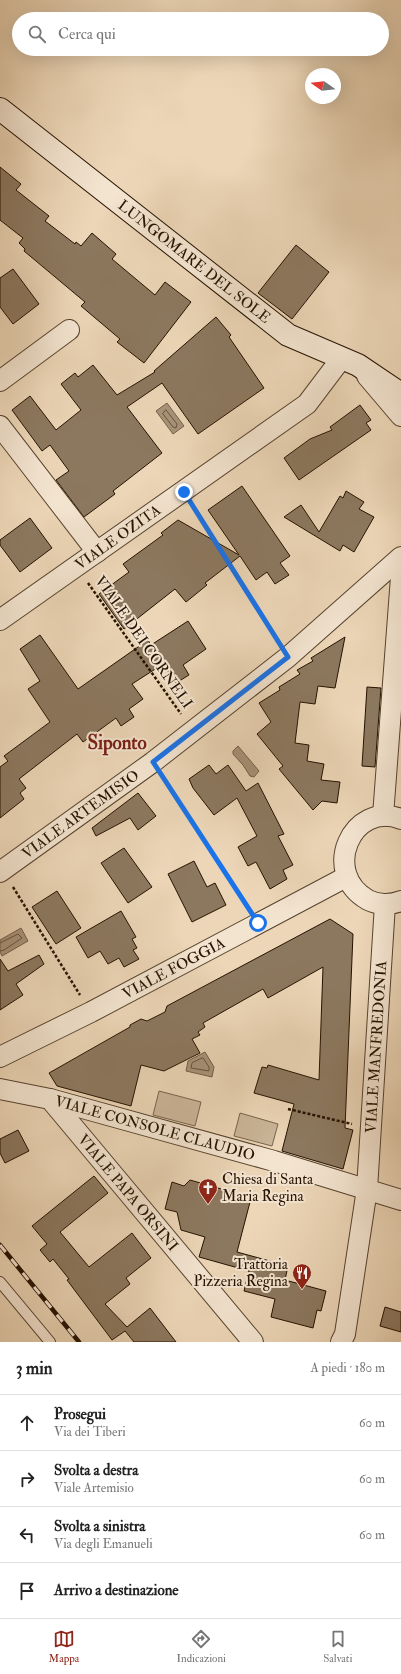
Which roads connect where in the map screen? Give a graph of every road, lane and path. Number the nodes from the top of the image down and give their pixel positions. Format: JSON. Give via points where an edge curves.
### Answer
{"nodes":[{"id":1,"x":0,"y":109,"type":"edge"},
{"id":2,"x":69,"y":330,"type":"dead end"},
{"id":3,"x":350,"y":362,"type":"junction"},
{"id":4,"x":0,"y":381,"type":"edge"},
{"id":5,"x":401,"y":394,"type":"edge"},
{"id":6,"x":401,"y":416,"type":"edge"},
{"id":7,"x":0,"y":426,"type":"edge"},
{"id":8,"x":184,"y":492,"type":"junction"},
{"id":9,"x":97,"y":552,"type":"junction"},
{"id":10,"x":401,"y":558,"type":"edge"},
{"id":11,"x":77,"y":566,"type":"junction"},
{"id":12,"x":401,"y":577,"type":"edge"},
{"id":13,"x":0,"y":620,"type":"edge"},
{"id":14,"x":288,"y":657,"type":"junction"},
{"id":15,"x":193,"y":731,"type":"junction"},
{"id":16,"x":153,"y":762,"type":"junction"},
{"id":17,"x":392,"y":818,"type":"edge"},
{"id":18,"x":1,"y":871,"type":"edge"},
{"id":19,"x":346,"y":877,"type":"junction"},
{"id":20,"x":393,"y":903,"type":"edge"},
{"id":21,"x":258,"y":923,"type":"junction"},
{"id":22,"x":91,"y":1012,"type":"junction"},
{"id":23,"x":0,"y":1057,"type":"edge"},
{"id":24,"x":0,"y":1089,"type":"edge"},
{"id":25,"x":50,"y":1100,"type":"junction"},
{"id":26,"x":288,"y":1109,"type":"dead end"},
{"id":27,"x":371,"y":1129,"type":"junction"},
{"id":28,"x":367,"y":1189,"type":"junction"},
{"id":29,"x":401,"y":1200,"type":"edge"},
{"id":30,"x":0,"y":1282,"type":"edge"},
{"id":31,"x":50,"y":1342,"type":"edge"},
{"id":32,"x":253,"y":1342,"type":"edge"},
{"id":33,"x":341,"y":1342,"type":"edge"}],
"edges":[{"from":1,"to":3,"type":"street","name":"LUNGOMARE DEL SOLE","via":[[288,335]]},
{"from":2,"to":4,"type":"street"},
{"from":3,"to":5,"type":"street","name":"LUNGOMARE DEL SOLE"},
{"from":3,"to":6,"type":"street"},
{"from":3,"to":8,"type":"street","name":"VIALE OZITA","via":[[307,404]]},
{"from":7,"to":9,"type":"street"},
{"from":8,"to":9,"type":"street","name":"VIALE OZITA"},
{"from":8,"to":14,"type":"path"},
{"from":9,"to":11,"type":"street","name":"VIALE OZITA"},
{"from":10,"to":14,"type":"street","name":"VIALE ARTEMISIO"},
{"from":11,"to":13,"type":"street","name":"VIALE OZITA"},
{"from":11,"to":15,"type":"path","name":"VIALE DEI CORNELI"},
{"from":12,"to":17,"type":"street"},
{"from":14,"to":15,"type":"street","name":"VIALE ARTEMISIO"},
{"from":15,"to":16,"type":"street","name":"VIALE ARTEMISIO"},
{"from":16,"to":18,"type":"street","name":"VIALE ARTEMISIO"},
{"from":16,"to":21,"type":"path"},
{"from":17,"to":19,"type":"street","via":[[370,820],[358,827],[344,850],[343,864]]},
{"from":18,"to":22,"type":"path"},
{"from":19,"to":20,"type":"street","via":[[353,888],[372,902]]},
{"from":19,"to":21,"type":"street","name":"VIALE FOGGIA"},
{"from":20,"to":27,"type":"street","name":"VIALE MANFREDONIA"},
{"from":21,"to":22,"type":"street","name":"VIALE FOGGIA"},
{"from":22,"to":23,"type":"street","name":"VIALE FOGGIA"},
{"from":24,"to":25,"type":"street","name":"VIALE CONSOLE CLAUDIO"},
{"from":25,"to":28,"type":"street","name":"VIALE CONSOLE CLAUDIO"},
{"from":25,"to":32,"type":"street","name":"VIALE PAPA ORSINI"},
{"from":26,"to":27,"type":"path"},
{"from":27,"to":28,"type":"street","name":"VIALE MANFREDONIA"},
{"from":28,"to":29,"type":"street","name":"VIALE CONSOLE CLAUDIO"},
{"from":28,"to":33,"type":"street","name":"VIALE MANFREDONIA","via":[[345,1334]]},
{"from":30,"to":31,"type":"lane"}]}
